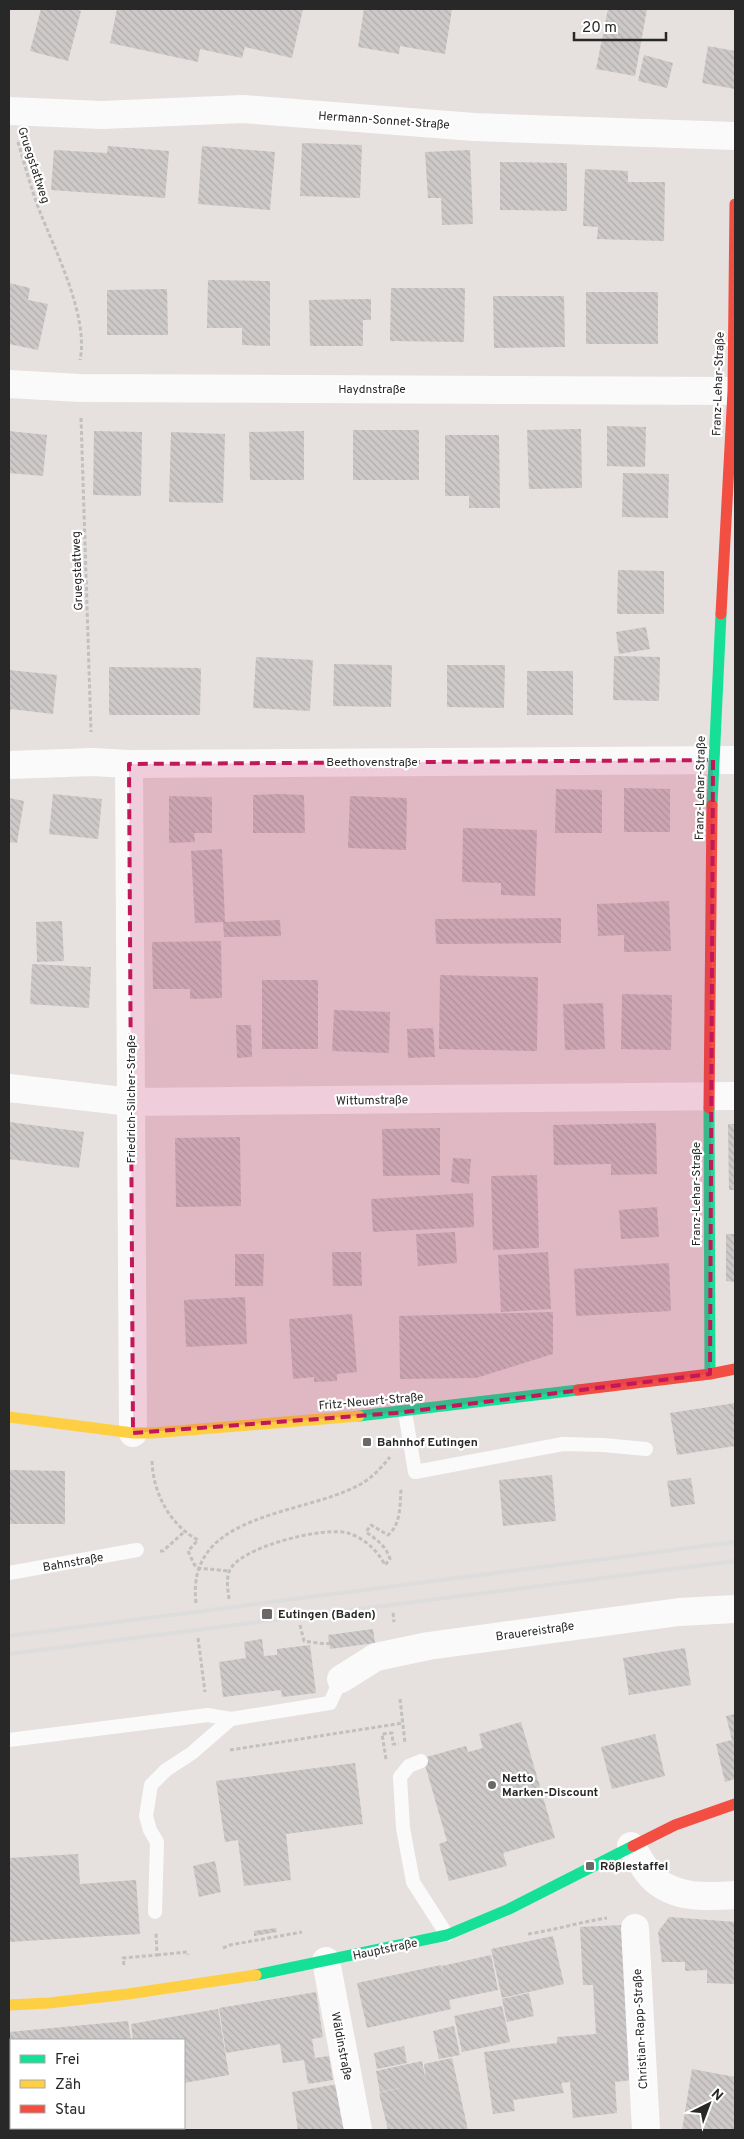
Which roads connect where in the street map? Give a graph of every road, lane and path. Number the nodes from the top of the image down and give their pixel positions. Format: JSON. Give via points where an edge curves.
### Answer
{"nodes":[{"id":1,"x":19,"y":119,"type":"edge"},
{"id":2,"x":735,"y":136,"type":"edge"},
{"id":3,"x":735,"y":204,"type":"edge"},
{"id":4,"x":79,"y":376,"type":"junction"},
{"id":5,"x":9,"y":384,"type":"edge"},
{"id":6,"x":734,"y":391,"type":"edge"},
{"id":7,"x":724,"y":760,"type":"edge"},
{"id":8,"x":92,"y":762,"type":"junction"},
{"id":9,"x":130,"y":764,"type":"junction"},
{"id":10,"x":9,"y":765,"type":"edge"},
{"id":11,"x":9,"y":1088,"type":"edge"},
{"id":12,"x":722,"y":1096,"type":"edge"},
{"id":13,"x":132,"y":1102,"type":"junction"},
{"id":14,"x":735,"y":1369,"type":"edge"},
{"id":15,"x":710,"y":1374,"type":"junction"},
{"id":16,"x":405,"y":1412,"type":"junction"},
{"id":17,"x":9,"y":1417,"type":"edge"},
{"id":18,"x":143,"y":1433,"type":"junction"},
{"id":19,"x":646,"y":1449,"type":"dead end"},
{"id":20,"x":394,"y":1454,"type":"dead end"},
{"id":21,"x":400,"y":1508,"type":"dead end"},
{"id":22,"x":184,"y":1532,"type":"junction"},
{"id":23,"x":137,"y":1550,"type":"joint"},
{"id":24,"x":197,"y":1568,"type":"junction"},
{"id":25,"x":229,"y":1571,"type":"junction"},
{"id":26,"x":9,"y":1573,"type":"edge"},
{"id":27,"x":229,"y":1599,"type":"dead end"},
{"id":28,"x":196,"y":1603,"type":"dead end"},
{"id":29,"x":735,"y":1608,"type":"edge"},
{"id":30,"x":300,"y":1625,"type":"dead end"},
{"id":31,"x":198,"y":1638,"type":"dead end"},
{"id":32,"x":333,"y":1642,"type":"dead end"},
{"id":33,"x":341,"y":1679,"type":"joint"},
{"id":34,"x":400,"y":1699,"type":"dead end"},
{"id":35,"x":208,"y":1715,"type":"junction"},
{"id":36,"x":230,"y":1719,"type":"junction"},
{"id":37,"x":402,"y":1723,"type":"junction"},
{"id":38,"x":9,"y":1740,"type":"edge"},
{"id":39,"x":383,"y":1742,"type":"dead end"},
{"id":40,"x":405,"y":1743,"type":"dead end"},
{"id":41,"x":393,"y":1744,"type":"dead end"},
{"id":42,"x":192,"y":1753,"type":"junction"},
{"id":43,"x":421,"y":1761,"type":"dead end"},
{"id":44,"x":735,"y":1804,"type":"edge"},
{"id":45,"x":631,"y":1846,"type":"junction"},
{"id":46,"x":735,"y":1895,"type":"edge"},
{"id":47,"x":155,"y":1912,"type":"joint"},
{"id":48,"x":626,"y":1923,"type":"joint"},
{"id":49,"x":572,"y":1924,"type":"dead end"},
{"id":50,"x":447,"y":1935,"type":"junction"},
{"id":51,"x":183,"y":1952,"type":"dead end"},
{"id":52,"x":157,"y":1954,"type":"junction"},
{"id":53,"x":127,"y":1958,"type":"dead end"},
{"id":54,"x":326,"y":1961,"type":"junction"},
{"id":55,"x":9,"y":2005,"type":"edge"},
{"id":56,"x":358,"y":2130,"type":"edge"},
{"id":57,"x":646,"y":2130,"type":"edge"}],
"edges":[{"from":1,"to":2,"type":"street","name":"Hermann-Sonnet-Straße","via":[[243,110],[474,127]]},
{"from":1,"to":4,"type":"path","name":"Gruegstattweg","via":[[39,210],[81,326],[83,348]]},
{"from":3,"to":6,"type":"street","name":"Franz-Lehar-Straße"},
{"from":4,"to":5,"type":"street","name":"Haydnstraße"},
{"from":4,"to":6,"type":"street","name":"Haydnstraße"},
{"from":4,"to":8,"type":"path","name":"Gruegstattweg"},
{"from":6,"to":7,"type":"street","name":"Franz-Lehar-Straße"},
{"from":7,"to":9,"type":"street","name":"Beethovenstraße"},
{"from":7,"to":12,"type":"street","name":"Franz-Lehar-Straße"},
{"from":8,"to":9,"type":"street","name":"Beethovenstraße"},
{"from":8,"to":10,"type":"street","name":"Beethovenstraße"},
{"from":9,"to":13,"type":"street","name":"Friedrich-Silcher-Straße"},
{"from":11,"to":13,"type":"street","name":"Wittumstraße"},
{"from":12,"to":13,"type":"street","name":"Wittumstraße"},
{"from":12,"to":15,"type":"street","name":"Franz-Lehar-Straße"},
{"from":13,"to":18,"type":"street","name":"Friedrich-Silcher-Straße"},
{"from":14,"to":15,"type":"street","name":"Fritz-Neuert-Straße"},
{"from":15,"to":16,"type":"street","name":"Fritz-Neuert-Straße"},
{"from":16,"to":18,"type":"street","name":"Fritz-Neuert-Straße"},
{"from":16,"to":19,"type":"lane","via":[[415,1472],[562,1444]]},
{"from":17,"to":18,"type":"street","name":"Fritz-Neuert-Straße"},
{"from":18,"to":22,"type":"path","via":[[166,1510]]},
{"from":20,"to":24,"type":"path","via":[[359,1485],[258,1519],[230,1533],[206,1552]]},
{"from":21,"to":25,"type":"path","via":[[393,1531],[388,1535],[371,1525],[366,1532],[387,1549],[390,1559],[385,1565],[368,1544],[348,1533],[330,1532],[276,1542],[249,1554]]},
{"from":22,"to":23,"type":"path","via":[[163,1551]]},
{"from":22,"to":24,"type":"path","via":[[198,1540],[188,1551]]},
{"from":23,"to":26,"type":"lane","name":"Bahnstraße"},
{"from":24,"to":25,"type":"path"},
{"from":24,"to":28,"type":"path","via":[[194,1580]]},
{"from":25,"to":27,"type":"path"},
{"from":29,"to":33,"type":"street","name":"Brauereistraße","via":[[669,1613],[428,1646],[376,1657]]},
{"from":30,"to":32,"type":"path","via":[[304,1641]]},
{"from":31,"to":35,"type":"path"},
{"from":33,"to":36,"type":"lane","via":[[330,1703]]},
{"from":34,"to":37,"type":"path"},
{"from":35,"to":36,"type":"lane"},
{"from":35,"to":38,"type":"lane"},
{"from":36,"to":42,"type":"lane"},
{"from":37,"to":40,"type":"path"},
{"from":37,"to":42,"type":"path","via":[[261,1746]]},
{"from":39,"to":41,"type":"path","via":[[382,1734],[392,1733]]},
{"from":42,"to":47,"type":"lane","via":[[166,1770],[151,1785],[146,1816],[157,1842]]},
{"from":43,"to":50,"type":"lane","via":[[410,1766],[400,1777],[403,1828],[413,1882]]},
{"from":44,"to":45,"type":"street","name":"Hauptstraße","via":[[676,1825]]},
{"from":45,"to":46,"type":"street","via":[[652,1877],[668,1890],[716,1897]]},
{"from":45,"to":50,"type":"street","name":"Hauptstraße","via":[[509,1909]]},
{"from":47,"to":52,"type":"path"},
{"from":48,"to":49,"type":"path"},
{"from":48,"to":57,"type":"street","name":"Christian-Rapp-Straße"},
{"from":50,"to":54,"type":"street","name":"Hauptstraße"},
{"from":51,"to":52,"type":"path"},
{"from":52,"to":53,"type":"path"},
{"from":54,"to":55,"type":"street","name":"Hauptstraße","via":[[128,1994]]},
{"from":54,"to":56,"type":"street","name":"Wäldinstraße"}]}
